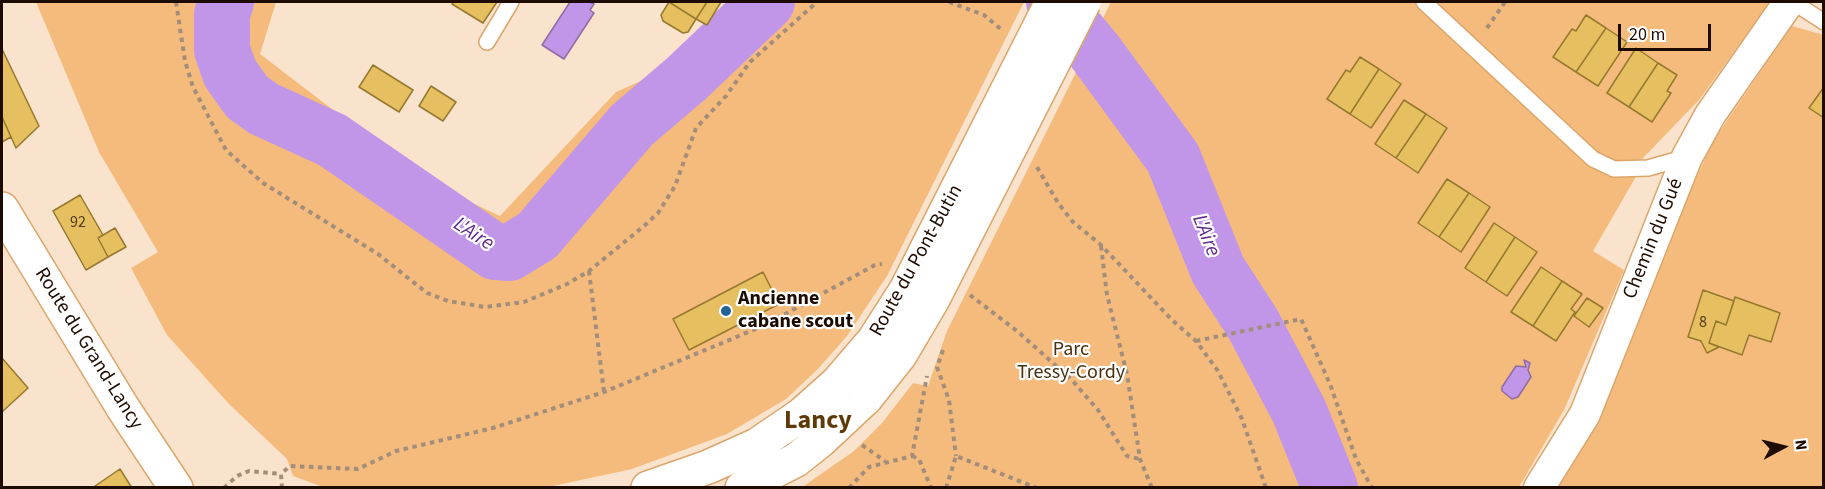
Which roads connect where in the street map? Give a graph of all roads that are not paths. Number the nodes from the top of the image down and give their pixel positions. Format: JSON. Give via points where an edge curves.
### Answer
{"nodes":[{"id":1,"x":511,"y":2,"type":"edge"},
{"id":2,"x":1052,"y":2,"type":"edge"},
{"id":3,"x":1084,"y":2,"type":"edge"},
{"id":4,"x":1424,"y":2,"type":"edge"},
{"id":5,"x":1791,"y":2,"type":"edge"},
{"id":6,"x":1824,"y":22,"type":"edge"},
{"id":7,"x":487,"y":42,"type":"dead end"},
{"id":8,"x":1688,"y":157,"type":"junction"},
{"id":9,"x":2,"y":209,"type":"edge"},
{"id":10,"x":176,"y":488,"type":"edge"},
{"id":11,"x":648,"y":488,"type":"edge"},
{"id":12,"x":742,"y":488,"type":"edge"},
{"id":13,"x":1539,"y":488,"type":"edge"}],
"edges":[{"from":1,"to":7,"type":"lane"},
{"from":2,"to":11,"type":"main road","name":"Route du Pont-Butin","bridge":true,"via":[[906,290],[874,340],[837,383],[801,415],[757,445]]},
{"from":3,"to":12,"type":"main road","name":"Route du Pont-Butin","bridge":true,"via":[[933,299],[900,355],[866,398],[820,441],[796,460]]},
{"from":4,"to":8,"type":"lane","via":[[1593,159],[1614,169],[1648,168]]},
{"from":5,"to":6,"type":"lane"},
{"from":5,"to":8,"type":"street","name":"Chemin du Gué","via":[[1710,115]]},
{"from":8,"to":13,"type":"street","name":"Chemin du Gué","via":[[1585,414]]},
{"from":9,"to":10,"type":"main road","name":"Route du Grand-Lancy"}]}
